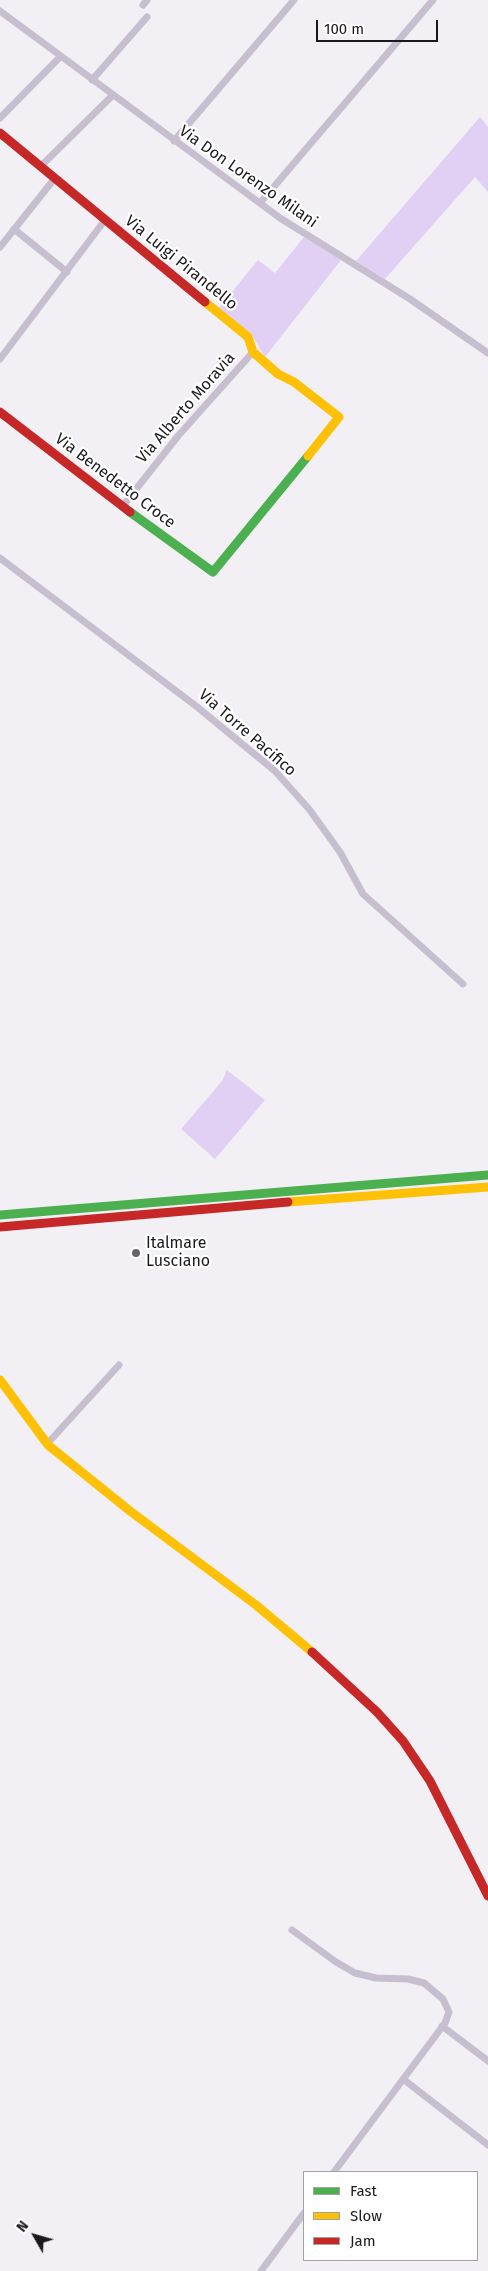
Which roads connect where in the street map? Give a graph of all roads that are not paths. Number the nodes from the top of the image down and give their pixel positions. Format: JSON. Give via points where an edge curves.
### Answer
{"nodes":[{"id":1,"x":294,"y":0,"type":"edge"},
{"id":2,"x":433,"y":0,"type":"edge"},
{"id":3,"x":0,"y":11,"type":"edge"},
{"id":4,"x":147,"y":17,"type":"dead end"},
{"id":5,"x":60,"y":56,"type":"junction"},
{"id":6,"x":92,"y":80,"type":"junction"},
{"id":7,"x":113,"y":96,"type":"junction"},
{"id":8,"x":0,"y":118,"type":"edge"},
{"id":9,"x":0,"y":133,"type":"edge"},
{"id":10,"x":174,"y":141,"type":"junction"},
{"id":11,"x":40,"y":166,"type":"junction"},
{"id":12,"x":54,"y":178,"type":"junction"},
{"id":13,"x":260,"y":203,"type":"junction"},
{"id":14,"x":105,"y":220,"type":"junction"},
{"id":15,"x":14,"y":229,"type":"junction"},
{"id":16,"x":0,"y":247,"type":"edge"},
{"id":17,"x":67,"y":272,"type":"junction"},
{"id":18,"x":253,"y":352,"type":"junction"},
{"id":19,"x":488,"y":353,"type":"edge"},
{"id":20,"x":0,"y":359,"type":"edge"},
{"id":21,"x":0,"y":412,"type":"edge"},
{"id":22,"x":122,"y":506,"type":"junction"},
{"id":23,"x":0,"y":558,"type":"edge"},
{"id":24,"x":213,"y":572,"type":"joint"},
{"id":25,"x":463,"y":984,"type":"dead end"},
{"id":26,"x":488,"y":1175,"type":"edge"},
{"id":27,"x":488,"y":1187,"type":"edge"},
{"id":28,"x":0,"y":1215,"type":"edge"},
{"id":29,"x":0,"y":1226,"type":"edge"},
{"id":30,"x":120,"y":1365,"type":"dead end"},
{"id":31,"x":0,"y":1380,"type":"edge"},
{"id":32,"x":47,"y":1444,"type":"junction"},
{"id":33,"x":488,"y":1896,"type":"edge"},
{"id":34,"x":292,"y":1930,"type":"dead end"},
{"id":35,"x":442,"y":2026,"type":"junction"},
{"id":36,"x":488,"y":2061,"type":"edge"},
{"id":37,"x":403,"y":2079,"type":"junction"},
{"id":38,"x":488,"y":2145,"type":"edge"},
{"id":39,"x":335,"y":2171,"type":"edge"},
{"id":40,"x":303,"y":2213,"type":"edge"},
{"id":41,"x":261,"y":2271,"type":"edge"}],
"edges":[{"from":1,"to":10,"type":"street"},
{"from":2,"to":13,"type":"street"},
{"from":3,"to":5,"type":"street","name":"Via Don Lorenzo Milani"},
{"from":4,"to":6,"type":"street"},
{"from":5,"to":6,"type":"street","name":"Via Don Lorenzo Milani"},
{"from":5,"to":8,"type":"street"},
{"from":6,"to":7,"type":"street","name":"Via Don Lorenzo Milani"},
{"from":7,"to":10,"type":"street","name":"Via Don Lorenzo Milani"},
{"from":7,"to":11,"type":"street"},
{"from":9,"to":11,"type":"main road","name":"Via Luigi Pirandello"},
{"from":10,"to":13,"type":"street","name":"Via Don Lorenzo Milani"},
{"from":11,"to":12,"type":"main road","name":"Via Luigi Pirandello"},
{"from":12,"to":14,"type":"main road","name":"Via Luigi Pirandello"},
{"from":12,"to":15,"type":"street"},
{"from":13,"to":19,"type":"street","name":"Via Don Lorenzo Milani"},
{"from":14,"to":17,"type":"street"},
{"from":14,"to":18,"type":"main road","name":"Via Luigi Pirandello","via":[[248,337]]},
{"from":15,"to":16,"type":"street"},
{"from":15,"to":17,"type":"street"},
{"from":17,"to":20,"type":"street"},
{"from":18,"to":22,"type":"street","name":"Via Alberto Moravia","via":[[178,436]]},
{"from":18,"to":24,"type":"main road","name":"Via Luigi Pirandello","via":[[339,417]]},
{"from":21,"to":22,"type":"main road","name":"Via Benedetto Croce"},
{"from":22,"to":24,"type":"main road","name":"Via Benedetto Croce"},
{"from":23,"to":25,"type":"street","name":"Via Torre Pacifico","via":[[196,706],[275,771],[309,809],[340,852],[364,894]]},
{"from":26,"to":28,"type":"main road"},
{"from":27,"to":29,"type":"main road"},
{"from":30,"to":32,"type":"street"},
{"from":31,"to":32,"type":"main road"},
{"from":32,"to":33,"type":"main road","via":[[256,1605],[338,1674],[377,1712],[404,1741],[430,1781]]},
{"from":34,"to":35,"type":"street","via":[[355,1972],[376,1978],[408,1978],[424,1983],[443,1999],[449,2012]]},
{"from":35,"to":36,"type":"street"},
{"from":35,"to":37,"type":"street"},
{"from":37,"to":38,"type":"street"},
{"from":37,"to":39,"type":"street"},
{"from":40,"to":41,"type":"street"}]}
